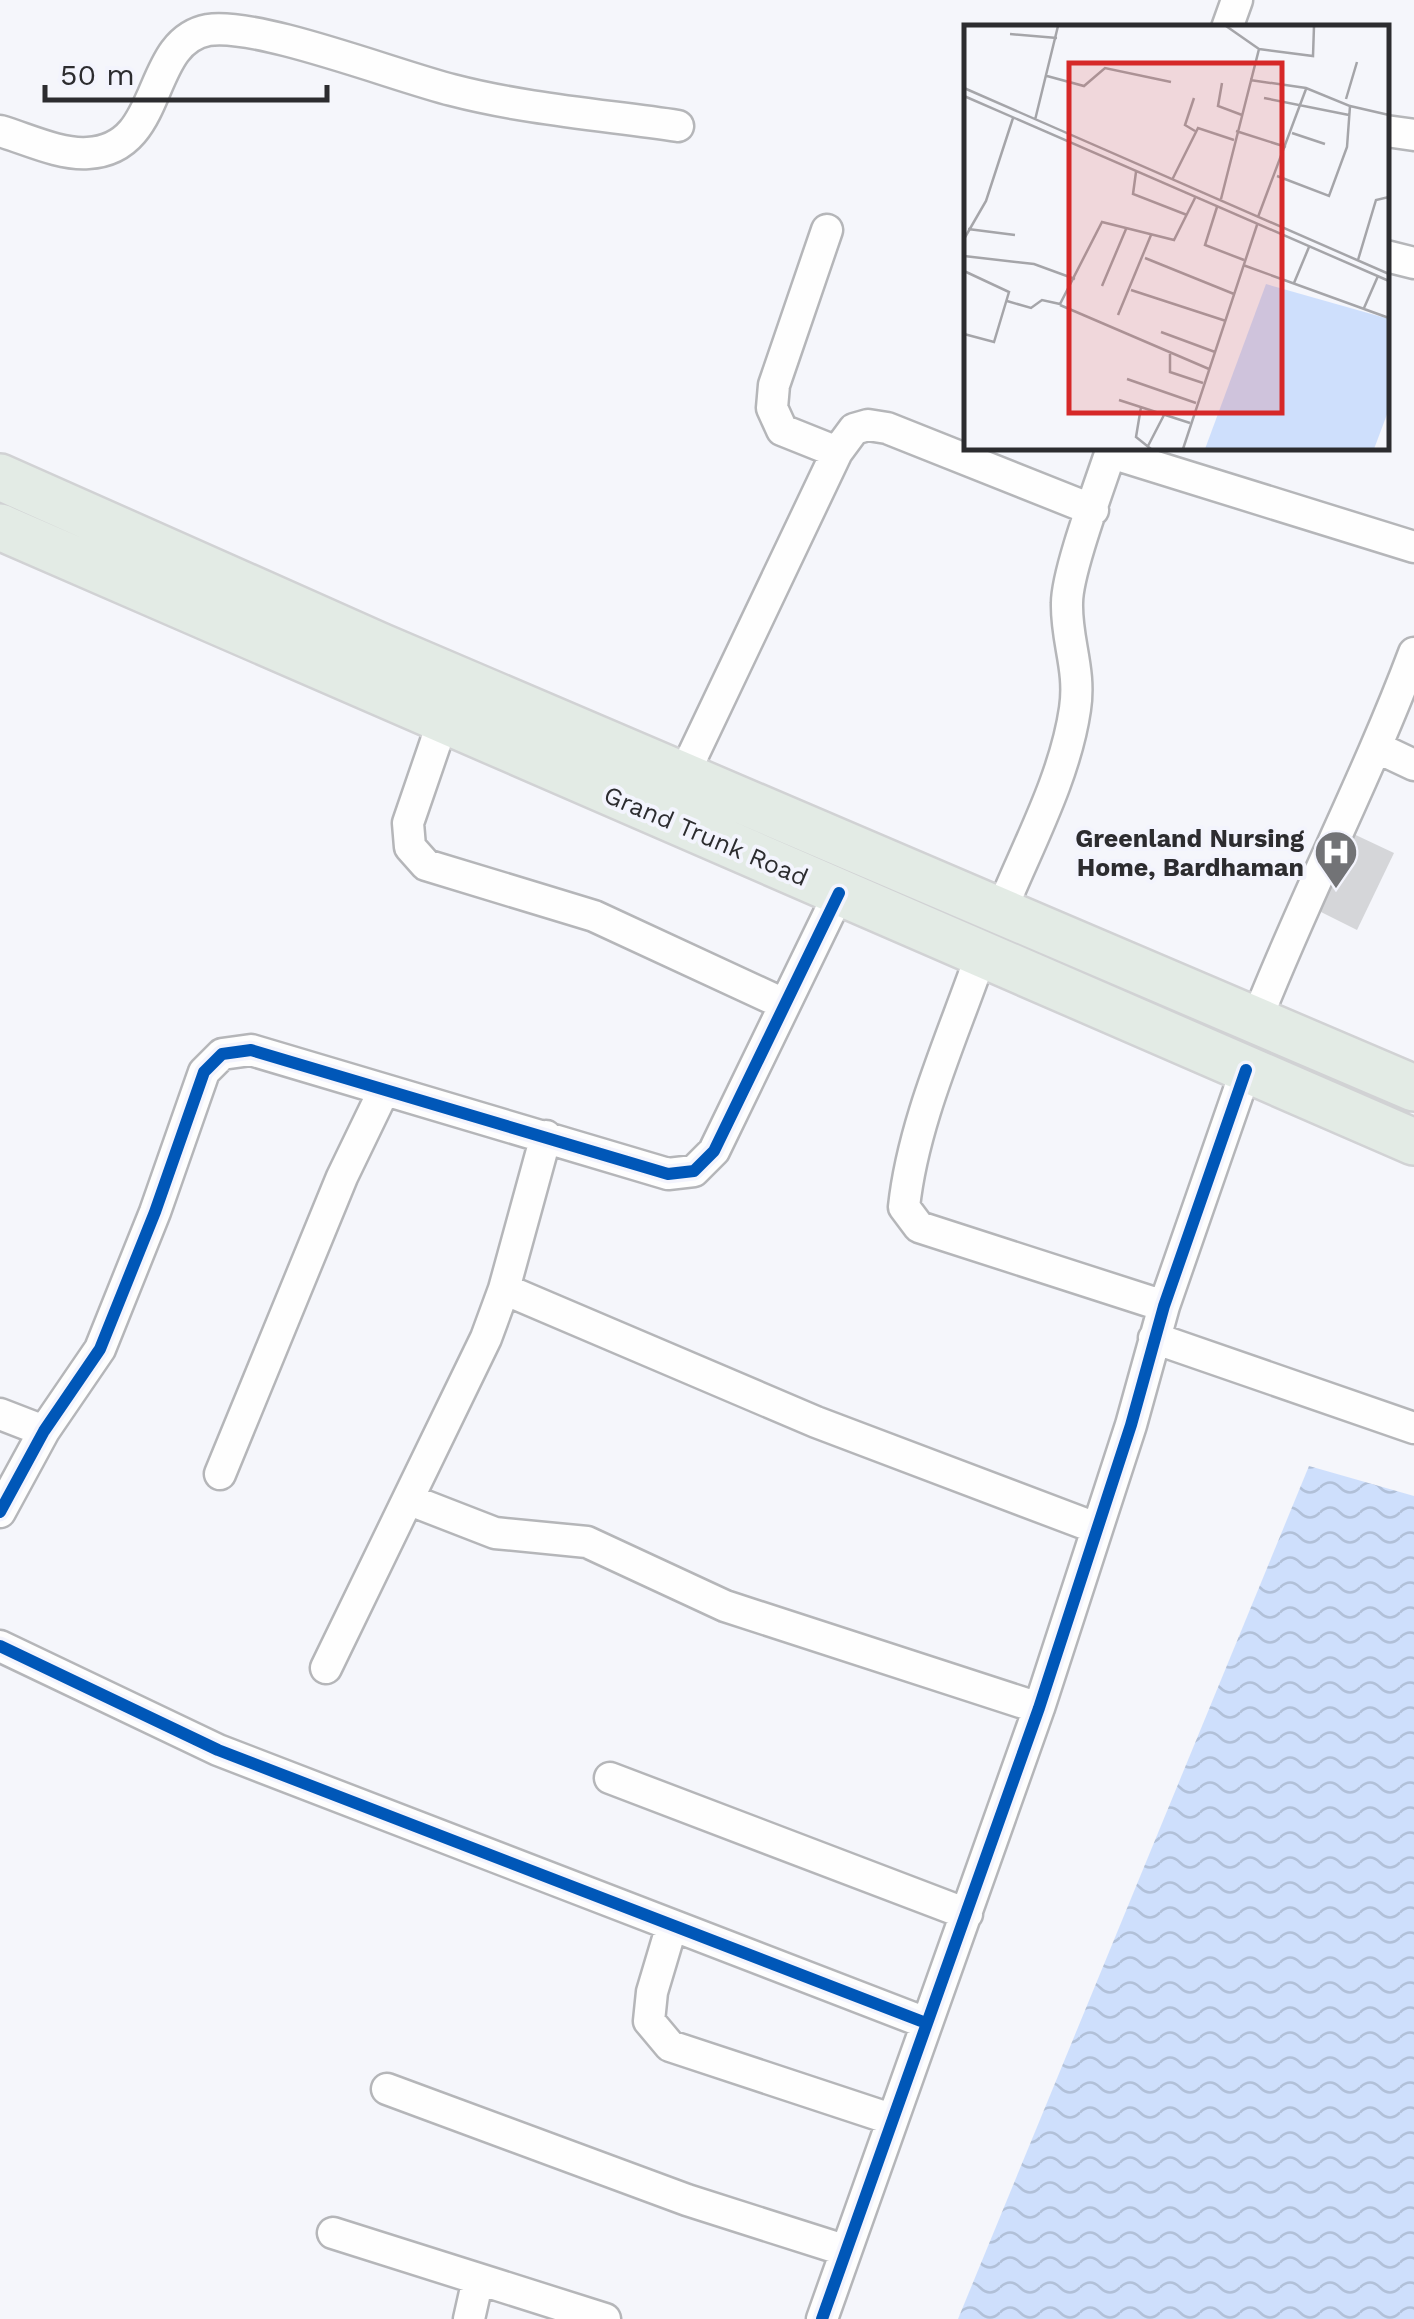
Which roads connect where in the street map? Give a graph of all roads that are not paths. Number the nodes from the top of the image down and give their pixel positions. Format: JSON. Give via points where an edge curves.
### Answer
{"nodes":[{"id":1,"x":1237,"y":0,"type":"edge"},
{"id":2,"x":1228,"y":25,"type":"edge"},
{"id":3,"x":678,"y":126,"type":"dead end"},
{"id":4,"x":0,"y":131,"type":"edge"},
{"id":5,"x":1389,"y":131,"type":"edge"},
{"id":6,"x":1414,"y":134,"type":"edge"},
{"id":7,"x":827,"y":230,"type":"dead end"},
{"id":8,"x":1389,"y":257,"type":"edge"},
{"id":9,"x":1414,"y":262,"type":"edge"},
{"id":10,"x":1112,"y":450,"type":"edge"},
{"id":11,"x":837,"y":452,"type":"junction"},
{"id":12,"x":0,"y":478,"type":"edge"},
{"id":13,"x":1093,"y":510,"type":"junction"},
{"id":14,"x":0,"y":526,"type":"edge"},
{"id":15,"x":1414,"y":547,"type":"edge"},
{"id":16,"x":1414,"y":653,"type":"edge"},
{"id":17,"x":443,"y":722,"type":"junction"},
{"id":18,"x":1378,"y":748,"type":"junction"},
{"id":19,"x":1414,"y":765,"type":"edge"},
{"id":20,"x":684,"y":776,"type":"junction"},
{"id":21,"x":839,"y":894,"type":"junction"},
{"id":22,"x":1001,"y":912,"type":"junction"},
{"id":23,"x":981,"y":955,"type":"junction"},
{"id":24,"x":1118,"y":961,"type":"junction"},
{"id":25,"x":784,"y":1004,"type":"junction"},
{"id":26,"x":1096,"y":1006,"type":"junction"},
{"id":27,"x":1256,"y":1020,"type":"junction"},
{"id":28,"x":1246,"y":1070,"type":"junction"},
{"id":29,"x":1414,"y":1088,"type":"edge"},
{"id":30,"x":384,"y":1090,"type":"junction"},
{"id":31,"x":546,"y":1136,"type":"junction"},
{"id":32,"x":1414,"y":1142,"type":"edge"},
{"id":33,"x":504,"y":1288,"type":"junction"},
{"id":34,"x":1164,"y":1306,"type":"junction"},
{"id":35,"x":1154,"y":1338,"type":"junction"},
{"id":36,"x":0,"y":1414,"type":"edge"},
{"id":37,"x":1414,"y":1428,"type":"edge"},
{"id":38,"x":44,"y":1431,"type":"junction"},
{"id":39,"x":220,"y":1474,"type":"dead end"},
{"id":40,"x":410,"y":1500,"type":"junction"},
{"id":41,"x":0,"y":1512,"type":"edge"},
{"id":42,"x":1096,"y":1528,"type":"junction"},
{"id":43,"x":0,"y":1646,"type":"edge"},
{"id":44,"x":326,"y":1668,"type":"dead end"},
{"id":45,"x":1039,"y":1708,"type":"junction"},
{"id":46,"x":610,"y":1778,"type":"dead end"},
{"id":47,"x":967,"y":1914,"type":"junction"},
{"id":48,"x":672,"y":1926,"type":"junction"},
{"id":49,"x":926,"y":2023,"type":"junction"},
{"id":50,"x":388,"y":2089,"type":"dead end"},
{"id":51,"x":891,"y":2119,"type":"junction"},
{"id":52,"x":333,"y":2233,"type":"dead end"},
{"id":53,"x":844,"y":2250,"type":"junction"},
{"id":54,"x":478,"y":2280,"type":"junction"},
{"id":55,"x":469,"y":2319,"type":"edge"},
{"id":56,"x":605,"y":2319,"type":"edge"},
{"id":57,"x":822,"y":2319,"type":"edge"}],
"edges":[{"from":1,"to":2,"type":"street"},
{"from":3,"to":4,"type":"street","via":[[455,91],[244,30],[206,30],[177,47],[137,129],[122,144],[85,154]]},
{"from":5,"to":6,"type":"street"},
{"from":7,"to":11,"type":"street","via":[[772,408],[782,430]]},
{"from":8,"to":9,"type":"street"},
{"from":10,"to":13,"type":"street"},
{"from":10,"to":15,"type":"street"},
{"from":11,"to":13,"type":"street","via":[[854,429],[887,428]]},
{"from":11,"to":20,"type":"street"},
{"from":12,"to":20,"type":"main road","name":"Grand Trunk Road"},
{"from":13,"to":22,"type":"street","via":[[1066,598],[1079,672],[1075,712]]},
{"from":14,"to":17,"type":"main road","name":"Grand Trunk Road"},
{"from":16,"to":18,"type":"street"},
{"from":17,"to":21,"type":"main road","name":"Grand Trunk Road"},
{"from":17,"to":25,"type":"street","via":[[408,823],[410,847],[426,865],[594,916]]},
{"from":18,"to":19,"type":"street"},
{"from":18,"to":27,"type":"street","via":[[1332,837]]},
{"from":20,"to":22,"type":"main road","name":"Grand Trunk Road"},
{"from":21,"to":23,"type":"main road","name":"Grand Trunk Road"},
{"from":21,"to":25,"type":"street"},
{"from":22,"to":24,"type":"main road","name":"Grand Trunk Road"},
{"from":23,"to":26,"type":"main road","name":"Grand Trunk Road"},
{"from":23,"to":34,"type":"street","via":[[922,1130],[904,1208],[920,1227]]},
{"from":24,"to":26,"type":"main road"},
{"from":24,"to":27,"type":"main road","name":"Grand Trunk Road"},
{"from":25,"to":31,"type":"street","via":[[714,1151],[694,1171],[668,1174]]},
{"from":26,"to":28,"type":"main road","name":"Grand Trunk Road"},
{"from":27,"to":29,"type":"main road","name":"Grand Trunk Road"},
{"from":28,"to":32,"type":"main road","name":"Grand Trunk Road"},
{"from":28,"to":34,"type":"street"},
{"from":30,"to":31,"type":"street"},
{"from":30,"to":38,"type":"street","via":[[251,1050],[222,1054],[204,1072],[100,1349]]},
{"from":30,"to":39,"type":"street"},
{"from":31,"to":33,"type":"street"},
{"from":33,"to":40,"type":"street"},
{"from":33,"to":42,"type":"street","via":[[798,1414]]},
{"from":34,"to":35,"type":"street"},
{"from":35,"to":37,"type":"street"},
{"from":35,"to":42,"type":"street"},
{"from":36,"to":38,"type":"street"},
{"from":38,"to":41,"type":"street"},
{"from":40,"to":44,"type":"street"},
{"from":40,"to":45,"type":"street","via":[[495,1533],[587,1542],[725,1606]]},
{"from":42,"to":45,"type":"street"},
{"from":43,"to":48,"type":"street","via":[[218,1750]]},
{"from":45,"to":47,"type":"street"},
{"from":46,"to":47,"type":"street"},
{"from":47,"to":49,"type":"street"},
{"from":48,"to":49,"type":"street"},
{"from":48,"to":51,"type":"street","via":[[649,2021],[670,2046]]},
{"from":49,"to":51,"type":"street"},
{"from":50,"to":53,"type":"street","via":[[687,2200]]},
{"from":51,"to":53,"type":"street"},
{"from":52,"to":54,"type":"street"},
{"from":53,"to":57,"type":"street"},
{"from":54,"to":55,"type":"street"},
{"from":54,"to":56,"type":"street"}]}
